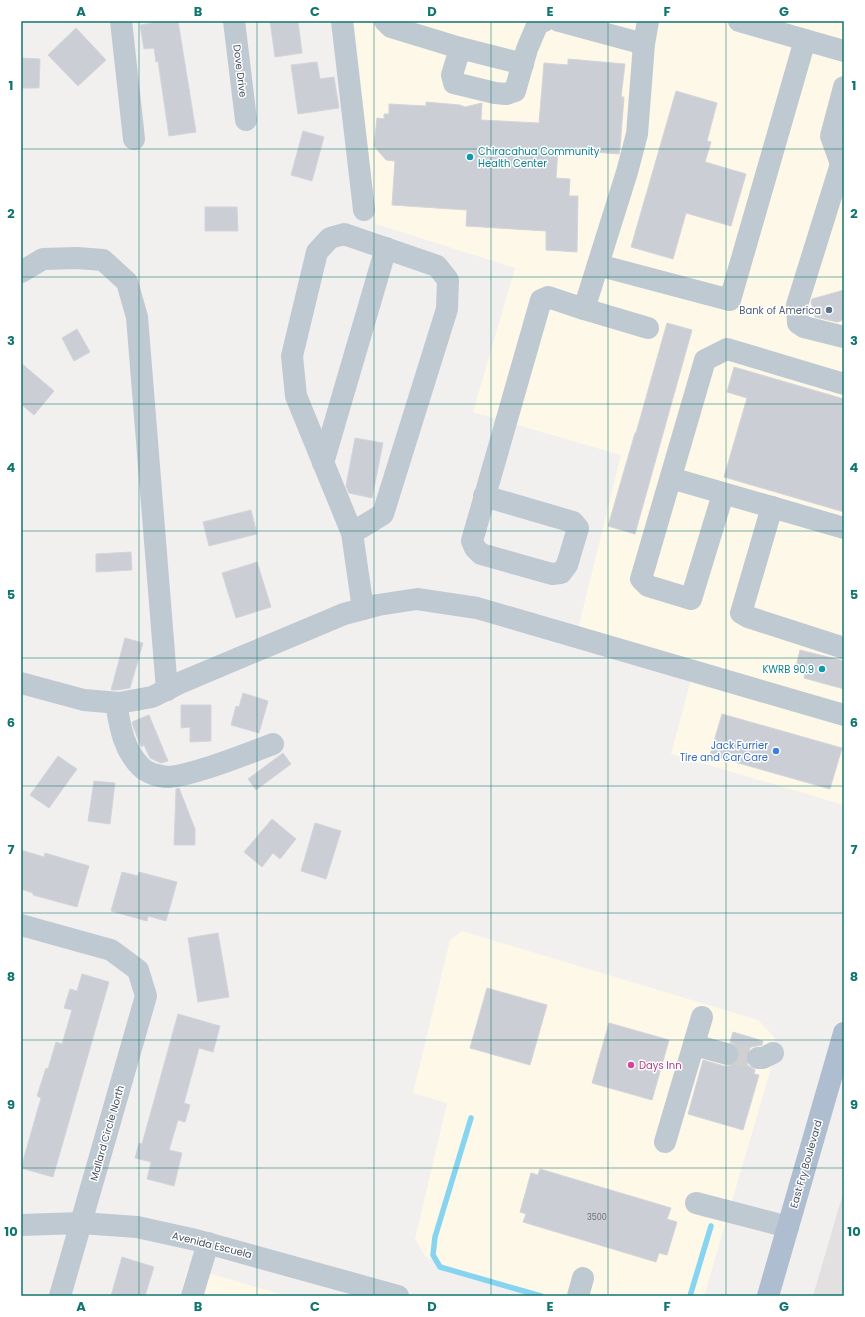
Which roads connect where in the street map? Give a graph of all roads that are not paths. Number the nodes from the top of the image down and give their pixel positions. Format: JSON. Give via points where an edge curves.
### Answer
{"nodes":[{"id":1,"x":121,"y":21,"type":"edge"},
{"id":2,"x":234,"y":21,"type":"edge"},
{"id":3,"x":342,"y":21,"type":"edge"},
{"id":4,"x":386,"y":21,"type":"edge"},
{"id":5,"x":648,"y":21,"type":"edge"},
{"id":6,"x":739,"y":21,"type":"edge"},
{"id":7,"x":543,"y":22,"type":"edge"},
{"id":8,"x":805,"y":40,"type":"junction"},
{"id":9,"x":644,"y":44,"type":"junction"},
{"id":10,"x":460,"y":48,"type":"junction"},
{"id":11,"x":844,"y":51,"type":"edge"},
{"id":12,"x":523,"y":64,"type":"junction"},
{"id":13,"x":844,"y":86,"type":"edge"},
{"id":14,"x":246,"y":120,"type":"dead end"},
{"id":15,"x":134,"y":139,"type":"dead end"},
{"id":16,"x":843,"y":163,"type":"edge"},
{"id":17,"x":364,"y":210,"type":"dead end"},
{"id":18,"x":386,"y":248,"type":"junction"},
{"id":19,"x":598,"y":265,"type":"junction"},
{"id":20,"x":21,"y":272,"type":"edge"},
{"id":21,"x":584,"y":309,"type":"junction"},
{"id":22,"x":648,"y":328,"type":"dead end"},
{"id":23,"x":844,"y":337,"type":"edge"},
{"id":24,"x":844,"y":384,"type":"edge"},
{"id":25,"x":323,"y":463,"type":"junction"},
{"id":26,"x":671,"y":478,"type":"junction"},
{"id":27,"x":722,"y":494,"type":"junction"},
{"id":28,"x":484,"y":496,"type":"junction"},
{"id":29,"x":772,"y":507,"type":"junction"},
{"id":30,"x":844,"y":528,"type":"edge"},
{"id":31,"x":352,"y":533,"type":"junction"},
{"id":32,"x":363,"y":609,"type":"junction"},
{"id":33,"x":844,"y":648,"type":"edge"},
{"id":34,"x":21,"y":683,"type":"edge"},
{"id":35,"x":167,"y":690,"type":"junction"},
{"id":36,"x":116,"y":703,"type":"junction"},
{"id":37,"x":844,"y":715,"type":"edge"},
{"id":38,"x":273,"y":744,"type":"dead end"},
{"id":39,"x":21,"y":925,"type":"edge"},
{"id":40,"x":702,"y":1017,"type":"dead end"},
{"id":41,"x":844,"y":1033,"type":"edge"},
{"id":42,"x":694,"y":1045,"type":"junction"},
{"id":43,"x":727,"y":1054,"type":"tunnel mouth"},
{"id":44,"x":665,"y":1142,"type":"dead end"},
{"id":45,"x":696,"y":1203,"type":"dead end"},
{"id":46,"x":81,"y":1223,"type":"junction"},
{"id":47,"x":21,"y":1225,"type":"edge"},
{"id":48,"x":788,"y":1227,"type":"junction"},
{"id":49,"x":208,"y":1244,"type":"junction"},
{"id":50,"x":60,"y":1296,"type":"edge"},
{"id":51,"x":192,"y":1296,"type":"edge"},
{"id":52,"x":398,"y":1296,"type":"edge"},
{"id":53,"x":768,"y":1296,"type":"edge"}],
"edges":[{"from":1,"to":15,"type":"street"},
{"from":2,"to":14,"type":"street","name":"Dove Drive"},
{"from":3,"to":17,"type":"street"},
{"from":4,"to":10,"type":"street","via":[[391,27]]},
{"from":5,"to":9,"type":"street"},
{"from":6,"to":8,"type":"street"},
{"from":7,"to":9,"type":"street"},
{"from":7,"to":12,"type":"street","via":[[527,50]]},
{"from":8,"to":11,"type":"street"},
{"from":8,"to":19,"type":"street","via":[[730,300]]},
{"from":9,"to":19,"type":"street","via":[[637,134]]},
{"from":10,"to":12,"type":"street"},
{"from":10,"to":12,"type":"street","via":[[452,75],[454,83],[495,93],[515,92]]},
{"from":13,"to":16,"type":"street","via":[[831,136]]},
{"from":16,"to":23,"type":"street","via":[[797,305],[798,323],[804,327]]},
{"from":18,"to":25,"type":"street"},
{"from":18,"to":25,"type":"street","via":[[344,234],[330,238],[317,252],[292,356],[296,396]]},
{"from":18,"to":31,"type":"street","via":[[437,266],[448,280],[447,309],[383,514]]},
{"from":19,"to":21,"type":"street"},
{"from":20,"to":35,"type":"street","via":[[43,259],[103,260],[127,282],[137,317]]},
{"from":21,"to":22,"type":"street"},
{"from":21,"to":28,"type":"street","via":[[548,297],[541,300]]},
{"from":24,"to":26,"type":"street","via":[[727,349],[706,360]]},
{"from":25,"to":31,"type":"street"},
{"from":26,"to":27,"type":"street"},
{"from":26,"to":27,"type":"street","via":[[641,579],[648,586],[691,599]]},
{"from":27,"to":29,"type":"street"},
{"from":28,"to":28,"type":"street","via":[[572,522],[578,528],[567,565],[561,573],[552,574],[482,554],[475,548],[472,542]]},
{"from":29,"to":30,"type":"street"},
{"from":29,"to":33,"type":"street","via":[[741,613],[748,618]]},
{"from":31,"to":32,"type":"street"},
{"from":32,"to":35,"type":"street","via":[[344,614]]},
{"from":32,"to":37,"type":"street","via":[[417,599],[477,608]]},
{"from":34,"to":36,"type":"street","via":[[84,700]]},
{"from":35,"to":36,"type":"street","via":[[152,696]]},
{"from":36,"to":38,"type":"street","via":[[121,733],[127,747],[142,768],[154,774],[168,777],[188,774]]},
{"from":39,"to":46,"type":"street","name":"Mallard Circle North","via":[[110,950],[138,970],[146,996]]},
{"from":40,"to":42,"type":"street"},
{"from":41,"to":48,"type":"main road","name":"East Fry Boulevard"},
{"from":42,"to":43,"type":"street"},
{"from":42,"to":44,"type":"street"},
{"from":45,"to":48,"type":"street"},
{"from":46,"to":47,"type":"street","name":"Avenida Escuela"},
{"from":46,"to":49,"type":"street","name":"Avenida Escuela","via":[[137,1227]]},
{"from":46,"to":50,"type":"street","name":"Mallard Circle North"},
{"from":48,"to":53,"type":"main road","name":"East Fry Boulevard"},
{"from":49,"to":51,"type":"street"},
{"from":49,"to":52,"type":"street","name":"Avenida Escuela"}]}
